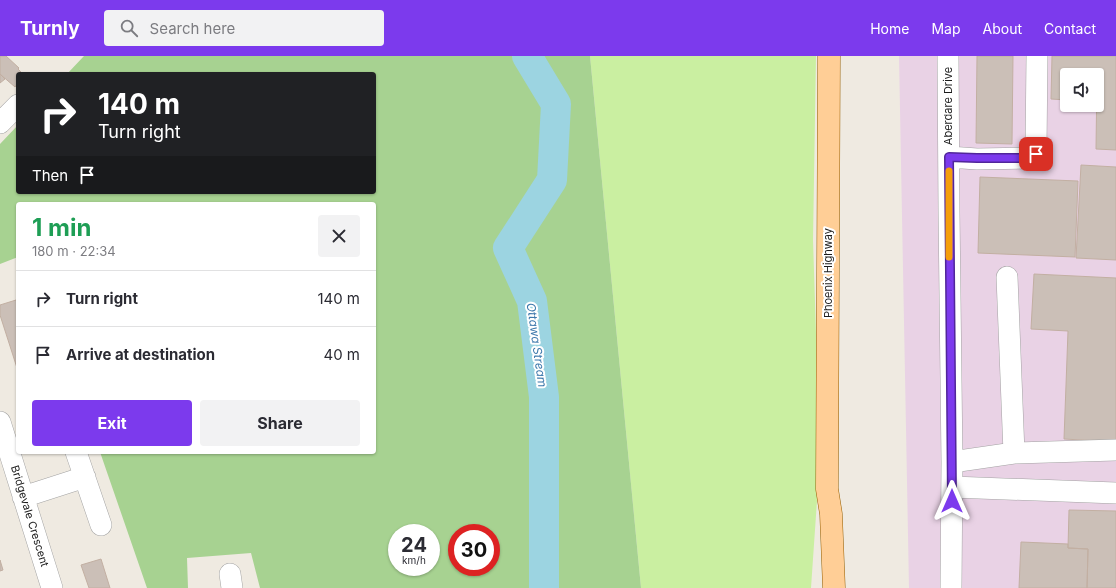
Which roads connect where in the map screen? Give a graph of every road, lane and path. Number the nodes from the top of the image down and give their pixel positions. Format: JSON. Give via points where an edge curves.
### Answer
{"nodes":[{"id":1,"x":829,"y":56,"type":"edge"},
{"id":2,"x":948,"y":56,"type":"edge"},
{"id":3,"x":1037,"y":56,"type":"edge"},
{"id":4,"x":16,"y":107,"type":"edge"},
{"id":5,"x":0,"y":122,"type":"edge"},
{"id":6,"x":949,"y":157,"type":"junction"},
{"id":7,"x":1007,"y":276,"type":"dead end"},
{"id":8,"x":0,"y":422,"type":"edge"},
{"id":9,"x":1116,"y":450,"type":"edge"},
{"id":10,"x":1014,"y":453,"type":"junction"},
{"id":11,"x":77,"y":454,"type":"edge"},
{"id":12,"x":952,"y":462,"type":"junction"},
{"id":13,"x":85,"y":477,"type":"junction"},
{"id":14,"x":952,"y":487,"type":"junction"},
{"id":15,"x":827,"y":489,"type":"junction"},
{"id":16,"x":1116,"y":494,"type":"edge"},
{"id":17,"x":23,"y":497,"type":"junction"},
{"id":18,"x":101,"y":525,"type":"dead end"},
{"id":19,"x":52,"y":588,"type":"edge"},
{"id":20,"x":820,"y":588,"type":"edge"},
{"id":21,"x":834,"y":588,"type":"edge"},
{"id":22,"x":951,"y":588,"type":"edge"}],
"edges":[{"from":1,"to":15,"type":"main road","name":"Phoenix Highway"},
{"from":2,"to":6,"type":"street","name":"Aberdare Drive"},
{"from":3,"to":6,"type":"street","via":[[1034,157]]},
{"from":4,"to":5,"type":"street"},
{"from":6,"to":12,"type":"street","name":"Aberdare Drive"},
{"from":7,"to":10,"type":"street"},
{"from":8,"to":17,"type":"street","name":"Bridgevale Crescent"},
{"from":9,"to":10,"type":"street"},
{"from":10,"to":12,"type":"street"},
{"from":11,"to":13,"type":"street"},
{"from":12,"to":14,"type":"street","name":"Aberdare Drive"},
{"from":13,"to":17,"type":"street"},
{"from":13,"to":18,"type":"street"},
{"from":14,"to":16,"type":"street"},
{"from":14,"to":22,"type":"street","name":"Aberdare Drive"},
{"from":15,"to":20,"type":"main road","name":"Phoenix Highway","via":[[821,510]]},
{"from":15,"to":21,"type":"main road","name":"Phoenix Highway","via":[[831,514]]},
{"from":17,"to":19,"type":"street","name":"Bridgevale Crescent"}]}
